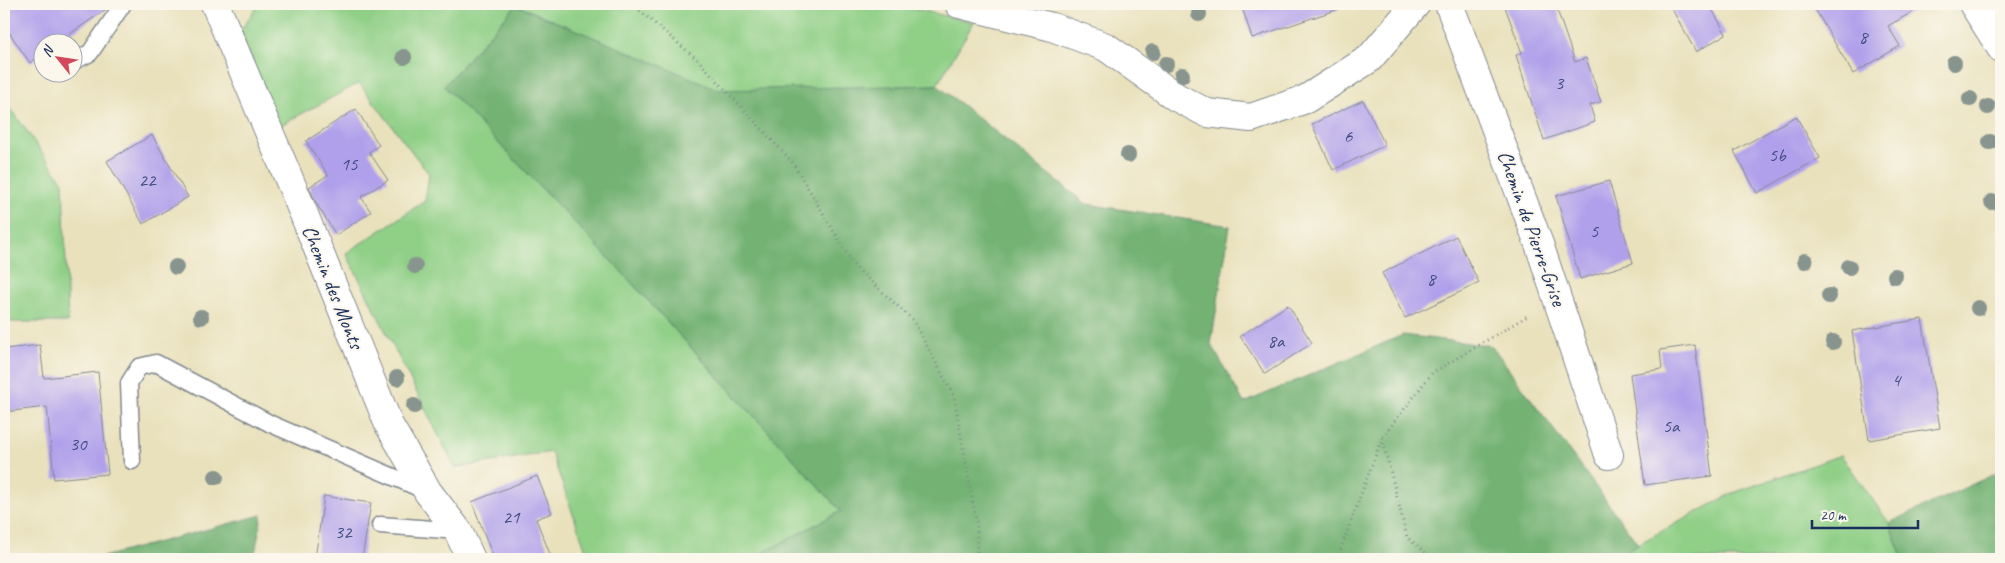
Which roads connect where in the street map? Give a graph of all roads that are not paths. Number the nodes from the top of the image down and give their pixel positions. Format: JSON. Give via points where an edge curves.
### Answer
{"nodes":[{"id":1,"x":123,"y":4,"type":"edge"},
{"id":2,"x":215,"y":4,"type":"edge"},
{"id":3,"x":960,"y":4,"type":"edge"},
{"id":4,"x":1416,"y":4,"type":"edge"},
{"id":5,"x":1449,"y":4,"type":"edge"},
{"id":6,"x":1973,"y":4,"type":"edge"},
{"id":7,"x":2001,"y":48,"type":"edge"},
{"id":8,"x":82,"y":57,"type":"edge"},
{"id":9,"x":1609,"y":455,"type":"dead end"},
{"id":10,"x":132,"y":461,"type":"dead end"},
{"id":11,"x":428,"y":492,"type":"junction"},
{"id":12,"x":380,"y":525,"type":"dead end"},
{"id":13,"x":458,"y":531,"type":"junction"},
{"id":14,"x":471,"y":559,"type":"edge"}],
"edges":[{"from":1,"to":8,"type":"lane","via":[[90,53]]},
{"from":2,"to":11,"type":"street","name":"Chemin des Monts","via":[[389,425]]},
{"from":3,"to":4,"type":"street","via":[[1052,27],[1106,47],[1176,97],[1207,113],[1251,118],[1306,99],[1369,59]]},
{"from":5,"to":9,"type":"street","name":"Chemin de Pierre-Grise","via":[[1539,244]]},
{"from":6,"to":7,"type":"street"},
{"from":10,"to":11,"type":"lane","via":[[129,383],[139,366],[156,363],[272,424]]},
{"from":11,"to":13,"type":"street","name":"Chemin des Monts"},
{"from":12,"to":13,"type":"lane"},
{"from":13,"to":14,"type":"street","name":"Chemin des Monts"}]}
